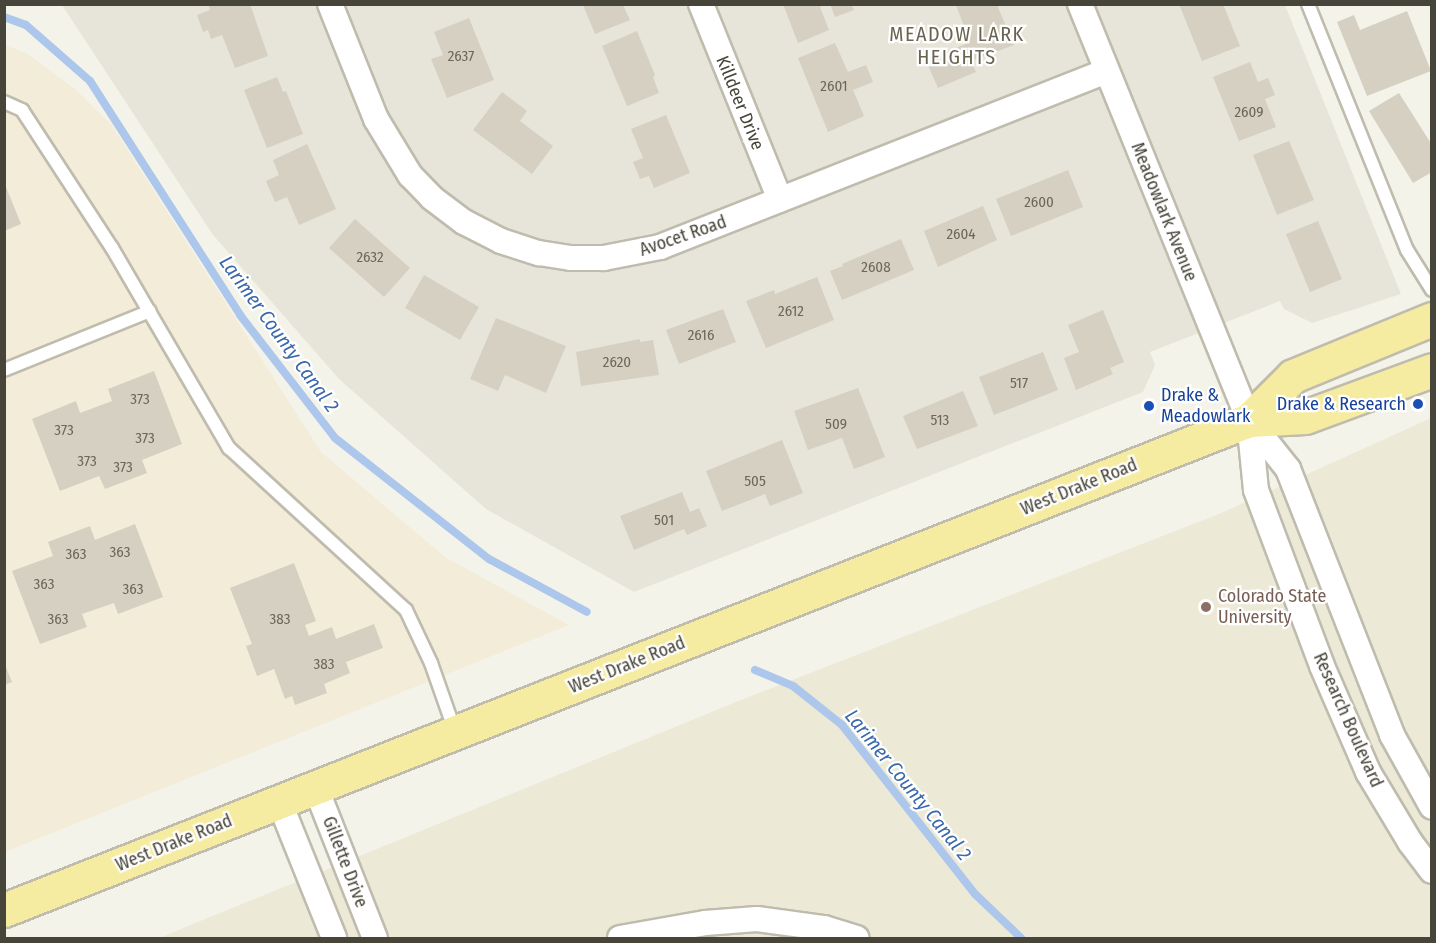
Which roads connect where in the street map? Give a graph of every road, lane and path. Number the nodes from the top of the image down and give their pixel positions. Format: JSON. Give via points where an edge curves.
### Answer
{"nodes":[{"id":1,"x":330,"y":4,"type":"edge"},
{"id":2,"x":701,"y":4,"type":"edge"},
{"id":3,"x":1080,"y":4,"type":"edge"},
{"id":4,"x":1308,"y":4,"type":"edge"},
{"id":5,"x":1106,"y":71,"type":"junction"},
{"id":6,"x":4,"y":102,"type":"edge"},
{"id":7,"x":780,"y":200,"type":"junction"},
{"id":8,"x":1431,"y":290,"type":"edge"},
{"id":9,"x":150,"y":311,"type":"junction"},
{"id":10,"x":1431,"y":319,"type":"edge"},
{"id":11,"x":4,"y":370,"type":"edge"},
{"id":12,"x":1431,"y":370,"type":"edge"},
{"id":13,"x":1249,"y":420,"type":"junction"},
{"id":14,"x":455,"y":732,"type":"junction"},
{"id":15,"x":315,"y":786,"type":"junction"},
{"id":16,"x":279,"y":801,"type":"junction"},
{"id":17,"x":1431,"y":807,"type":"edge"},
{"id":18,"x":1431,"y":870,"type":"edge"},
{"id":19,"x":4,"y":910,"type":"edge"},
{"id":20,"x":334,"y":939,"type":"edge"},
{"id":21,"x":375,"y":939,"type":"edge"},
{"id":22,"x":620,"y":939,"type":"edge"},
{"id":23,"x":856,"y":939,"type":"edge"}],
"edges":[{"from":1,"to":7,"type":"street","name":"Avocet Road","via":[[376,119],[410,175],[432,198],[465,222],[501,241],[571,258],[628,255],[660,248]]},
{"from":2,"to":7,"type":"street","name":"Killdeer Drive"},
{"from":3,"to":5,"type":"street","name":"Meadowlark Avenue"},
{"from":4,"to":8,"type":"lane","via":[[1407,250]]},
{"from":5,"to":7,"type":"street","name":"Avocet Road"},
{"from":5,"to":13,"type":"street","name":"Meadowlark Avenue"},
{"from":6,"to":9,"type":"lane","via":[[22,110]]},
{"from":9,"to":11,"type":"lane"},
{"from":9,"to":14,"type":"lane","via":[[229,448],[406,610],[431,663]]},
{"from":10,"to":13,"type":"main road","name":"West Drake Road","via":[[1293,376]]},
{"from":12,"to":13,"type":"main road","name":"West Drake Road","via":[[1305,417]]},
{"from":13,"to":14,"type":"main road","name":"West Drake Road"},
{"from":13,"to":17,"type":"street","name":"Research Boulevard","via":[[1288,469],[1392,735]]},
{"from":13,"to":18,"type":"street","name":"Research Boulevard","via":[[1256,490],[1323,666],[1368,772]]},
{"from":14,"to":15,"type":"main road","name":"West Drake Road"},
{"from":15,"to":16,"type":"main road","name":"West Drake Road"},
{"from":15,"to":21,"type":"street","name":"Gillette Drive"},
{"from":16,"to":19,"type":"main road","name":"West Drake Road"},
{"from":16,"to":20,"type":"street","name":"Gillette Drive"},
{"from":22,"to":23,"type":"street","via":[[705,923],[757,920],[824,928]]}]}
